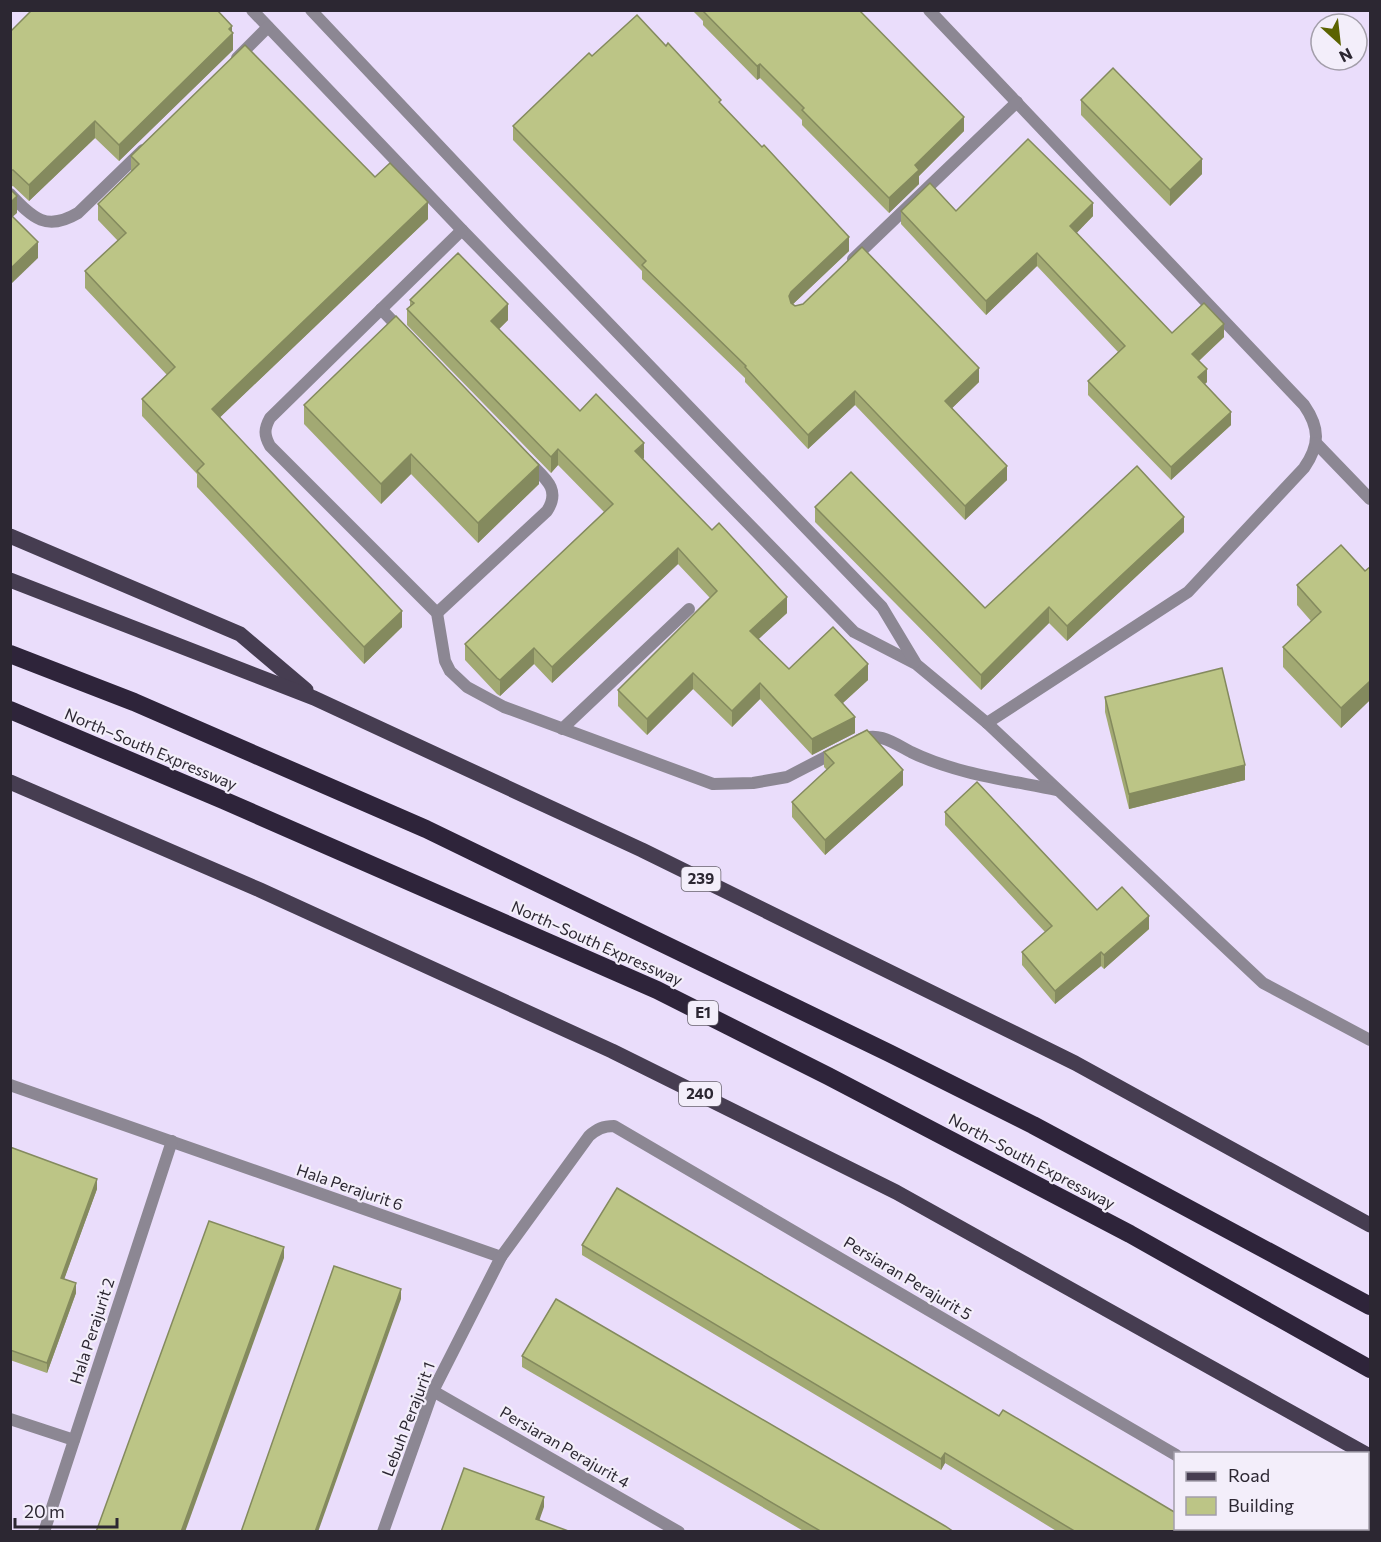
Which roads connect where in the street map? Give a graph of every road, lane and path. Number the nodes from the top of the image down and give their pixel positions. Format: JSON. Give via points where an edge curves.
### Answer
{"nodes":[{"id":1,"x":252,"y":10,"type":"edge"},
{"id":2,"x":311,"y":10,"type":"edge"},
{"id":3,"x":929,"y":10,"type":"edge"},
{"id":4,"x":268,"y":27,"type":"junction"},
{"id":5,"x":227,"y":67,"type":"edge"},
{"id":6,"x":1017,"y":102,"type":"junction"},
{"id":7,"x":152,"y":140,"type":"edge"},
{"id":8,"x":10,"y":194,"type":"edge"},
{"id":9,"x":462,"y":230,"type":"junction"},
{"id":10,"x":848,"y":264,"type":"edge"},
{"id":11,"x":381,"y":309,"type":"junction"},
{"id":12,"x":412,"y":342,"type":"edge"},
{"id":13,"x":1316,"y":444,"type":"junction"},
{"id":14,"x":516,"y":449,"type":"edge"},
{"id":15,"x":1371,"y":499,"type":"edge"},
{"id":16,"x":10,"y":536,"type":"edge"},
{"id":17,"x":10,"y":580,"type":"edge"},
{"id":18,"x":689,"y":609,"type":"dead end"},
{"id":19,"x":437,"y":613,"type":"junction"},
{"id":20,"x":10,"y":654,"type":"edge"},
{"id":21,"x":915,"y":664,"type":"junction"},
{"id":22,"x":314,"y":698,"type":"junction"},
{"id":23,"x":10,"y":710,"type":"edge"},
{"id":24,"x":987,"y":723,"type":"junction"},
{"id":25,"x":562,"y":729,"type":"junction"},
{"id":26,"x":10,"y":782,"type":"edge"},
{"id":27,"x":1058,"y":791,"type":"junction"},
{"id":28,"x":1371,"y":1040,"type":"edge"},
{"id":29,"x":10,"y":1085,"type":"edge"},
{"id":30,"x":172,"y":1142,"type":"junction"},
{"id":31,"x":1371,"y":1225,"type":"edge"},
{"id":32,"x":501,"y":1257,"type":"junction"},
{"id":33,"x":1371,"y":1306,"type":"edge"},
{"id":34,"x":1371,"y":1369,"type":"edge"},
{"id":35,"x":433,"y":1390,"type":"junction"},
{"id":36,"x":10,"y":1419,"type":"edge"},
{"id":37,"x":74,"y":1440,"type":"junction"},
{"id":38,"x":1363,"y":1452,"type":"edge"},
{"id":39,"x":1174,"y":1454,"type":"edge"},
{"id":40,"x":44,"y":1532,"type":"edge"},
{"id":41,"x":383,"y":1532,"type":"edge"},
{"id":42,"x":680,"y":1532,"type":"edge"}],
"edges":[{"from":1,"to":4,"type":"street"},
{"from":2,"to":21,"type":"street","via":[[882,607]]},
{"from":3,"to":6,"type":"street"},
{"from":4,"to":5,"type":"street"},
{"from":4,"to":9,"type":"street"},
{"from":6,"to":10,"type":"street"},
{"from":6,"to":13,"type":"street","via":[[1304,405],[1312,416]]},
{"from":7,"to":8,"type":"street","via":[[78,213],[66,220],[39,220]]},
{"from":9,"to":11,"type":"street"},
{"from":9,"to":21,"type":"street","via":[[854,632]]},
{"from":11,"to":12,"type":"street"},
{"from":11,"to":19,"type":"street","via":[[270,418],[265,437]]},
{"from":13,"to":15,"type":"street"},
{"from":13,"to":24,"type":"street","via":[[1304,468],[1188,592]]},
{"from":14,"to":19,"type":"street","via":[[548,482],[553,502]]},
{"from":16,"to":22,"type":"main road","via":[[240,634]]},
{"from":17,"to":22,"type":"main road","number":"239"},
{"from":18,"to":25,"type":"street"},
{"from":19,"to":25,"type":"street","via":[[445,661],[467,687],[504,707]]},
{"from":20,"to":33,"type":"highway","name":"North–South Expressway","via":[[134,702],[437,834],[1033,1125]]},
{"from":21,"to":24,"type":"street"},
{"from":22,"to":31,"type":"main road","number":"239","via":[[652,855],[1075,1063]]},
{"from":23,"to":34,"type":"highway","name":"North–South Expressway","number":"E1","via":[[657,990],[1130,1234]]},
{"from":24,"to":27,"type":"street"},
{"from":25,"to":27,"type":"street","via":[[713,784],[787,777],[867,736],[884,738],[949,768]]},
{"from":26,"to":38,"type":"main road","number":"240","via":[[260,890],[633,1061],[896,1192]]},
{"from":27,"to":28,"type":"street","via":[[1263,982]]},
{"from":29,"to":30,"type":"street","name":"Hala Perajurit 6"},
{"from":30,"to":32,"type":"street","name":"Hala Perajurit 6"},
{"from":30,"to":37,"type":"street","name":"Hala Perajurit 2"},
{"from":32,"to":35,"type":"street","name":"Lebuh Perajurit 1"},
{"from":32,"to":39,"type":"street","name":"Persiaran Perajurit 5","via":[[589,1136],[605,1126],[614,1126]]},
{"from":35,"to":41,"type":"street","name":"Lebuh Perajurit 1"},
{"from":35,"to":42,"type":"street","name":"Persiaran Perajurit 4"},
{"from":36,"to":37,"type":"street"},
{"from":37,"to":40,"type":"street","name":"Hala Perajurit 2"}]}
